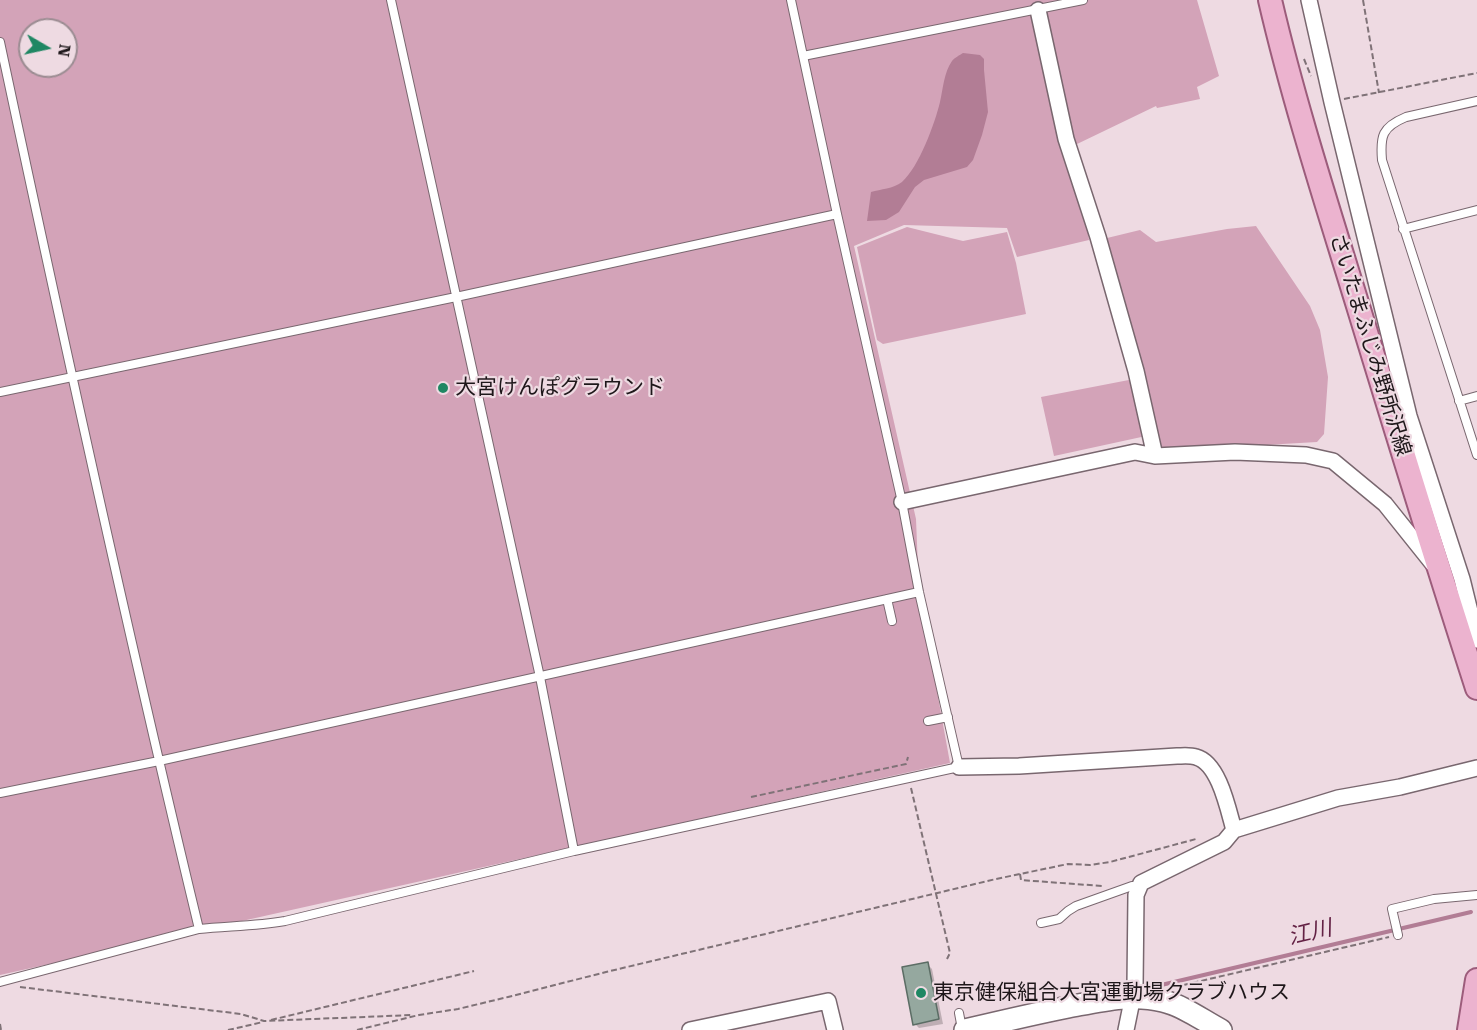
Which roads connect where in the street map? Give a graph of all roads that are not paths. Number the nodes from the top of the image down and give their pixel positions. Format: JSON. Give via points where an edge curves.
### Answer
{"nodes":[{"id":1,"x":391,"y":0,"type":"edge"},
{"id":2,"x":791,"y":0,"type":"edge"},
{"id":3,"x":1083,"y":0,"type":"edge"},
{"id":4,"x":1270,"y":0,"type":"edge"},
{"id":5,"x":1309,"y":0,"type":"edge"},
{"id":6,"x":1038,"y":10,"type":"junction"},
{"id":7,"x":0,"y":42,"type":"edge"},
{"id":8,"x":803,"y":56,"type":"junction"},
{"id":9,"x":1477,"y":101,"type":"edge"},
{"id":10,"x":1477,"y":210,"type":"edge"},
{"id":11,"x":837,"y":214,"type":"junction"},
{"id":12,"x":1403,"y":230,"type":"junction"},
{"id":13,"x":456,"y":297,"type":"junction"},
{"id":14,"x":72,"y":376,"type":"junction"},
{"id":15,"x":0,"y":392,"type":"edge"},
{"id":16,"x":1477,"y":396,"type":"edge"},
{"id":17,"x":1459,"y":401,"type":"junction"},
{"id":18,"x":1477,"y":455,"type":"edge"},
{"id":19,"x":1155,"y":456,"type":"junction"},
{"id":20,"x":902,"y":502,"type":"junction"},
{"id":21,"x":1439,"y":572,"type":"junction"},
{"id":22,"x":919,"y":592,"type":"junction"},
{"id":23,"x":887,"y":599,"type":"junction"},
{"id":24,"x":892,"y":621,"type":"dead end"},
{"id":25,"x":1477,"y":640,"type":"edge"},
{"id":26,"x":540,"y":677,"type":"junction"},
{"id":27,"x":1477,"y":688,"type":"edge"},
{"id":28,"x":948,"y":717,"type":"junction"},
{"id":29,"x":928,"y":721,"type":"dead end"},
{"id":30,"x":159,"y":761,"type":"junction"},
{"id":31,"x":959,"y":767,"type":"junction"},
{"id":32,"x":1477,"y":768,"type":"edge"},
{"id":33,"x":0,"y":793,"type":"edge"},
{"id":34,"x":1234,"y":830,"type":"junction"},
{"id":35,"x":574,"y":851,"type":"junction"},
{"id":36,"x":1138,"y":887,"type":"junction"},
{"id":37,"x":1477,"y":895,"type":"edge"},
{"id":38,"x":1041,"y":923,"type":"dead end"},
{"id":39,"x":199,"y":929,"type":"junction"},
{"id":40,"x":1397,"y":932,"type":"road end"},
{"id":41,"x":1477,"y":980,"type":"edge"},
{"id":42,"x":0,"y":982,"type":"edge"},
{"id":43,"x":1133,"y":997,"type":"junction"},
{"id":44,"x":962,"y":1024,"type":"edge"},
{"id":45,"x":690,"y":1030,"type":"edge"},
{"id":46,"x":834,"y":1030,"type":"edge"},
{"id":47,"x":1126,"y":1030,"type":"edge"},
{"id":48,"x":1221,"y":1030,"type":"edge"},
{"id":49,"x":1469,"y":1030,"type":"edge"}],
"edges":[{"from":1,"to":13,"type":"lane"},
{"from":2,"to":8,"type":"lane"},
{"from":3,"to":6,"type":"lane"},
{"from":4,"to":21,"type":"main road","name":"さいたまふじみ野所沢線","via":[[1296,104]]},
{"from":5,"to":25,"type":"street","via":[[1409,416],[1462,579]]},
{"from":6,"to":8,"type":"lane"},
{"from":6,"to":19,"type":"street","via":[[1066,139],[1105,259]]},
{"from":7,"to":14,"type":"lane"},
{"from":8,"to":11,"type":"lane"},
{"from":9,"to":12,"type":"lane","via":[[1406,117],[1384,132],[1380,144],[1382,160]]},
{"from":10,"to":12,"type":"lane"},
{"from":11,"to":13,"type":"lane"},
{"from":11,"to":20,"type":"lane"},
{"from":12,"to":17,"type":"lane"},
{"from":13,"to":14,"type":"lane"},
{"from":13,"to":26,"type":"lane"},
{"from":14,"to":15,"type":"lane"},
{"from":14,"to":30,"type":"lane"},
{"from":16,"to":17,"type":"lane"},
{"from":17,"to":18,"type":"lane"},
{"from":19,"to":20,"type":"street","via":[[1135,452]]},
{"from":19,"to":21,"type":"street","via":[[1235,452],[1306,455],[1333,461],[1385,504]]},
{"from":20,"to":22,"type":"lane"},
{"from":21,"to":27,"type":"main road","name":"さいたまふじみ野所沢線"},
{"from":22,"to":23,"type":"lane"},
{"from":22,"to":28,"type":"lane"},
{"from":23,"to":24,"type":"lane"},
{"from":23,"to":26,"type":"lane"},
{"from":26,"to":30,"type":"lane"},
{"from":26,"to":35,"type":"lane"},
{"from":28,"to":29,"type":"lane"},
{"from":28,"to":31,"type":"lane"},
{"from":30,"to":33,"type":"lane"},
{"from":30,"to":39,"type":"lane"},
{"from":31,"to":34,"type":"street","via":[[1196,757],[1215,773]]},
{"from":31,"to":35,"type":"lane"},
{"from":32,"to":34,"type":"street","via":[[1338,798]]},
{"from":34,"to":36,"type":"street","via":[[1224,842]]},
{"from":35,"to":39,"type":"lane","via":[[285,921]]},
{"from":36,"to":38,"type":"lane","via":[[1076,906],[1059,919]]},
{"from":36,"to":43,"type":"street"},
{"from":37,"to":40,"type":"lane","via":[[1434,899],[1392,909]]},
{"from":39,"to":42,"type":"lane"},
{"from":41,"to":49,"type":"main road"},
{"from":43,"to":44,"type":"street"},
{"from":43,"to":47,"type":"street"},
{"from":43,"to":48,"type":"street","via":[[1176,1004]]},
{"from":45,"to":46,"type":"street","via":[[828,1001]]}]}
